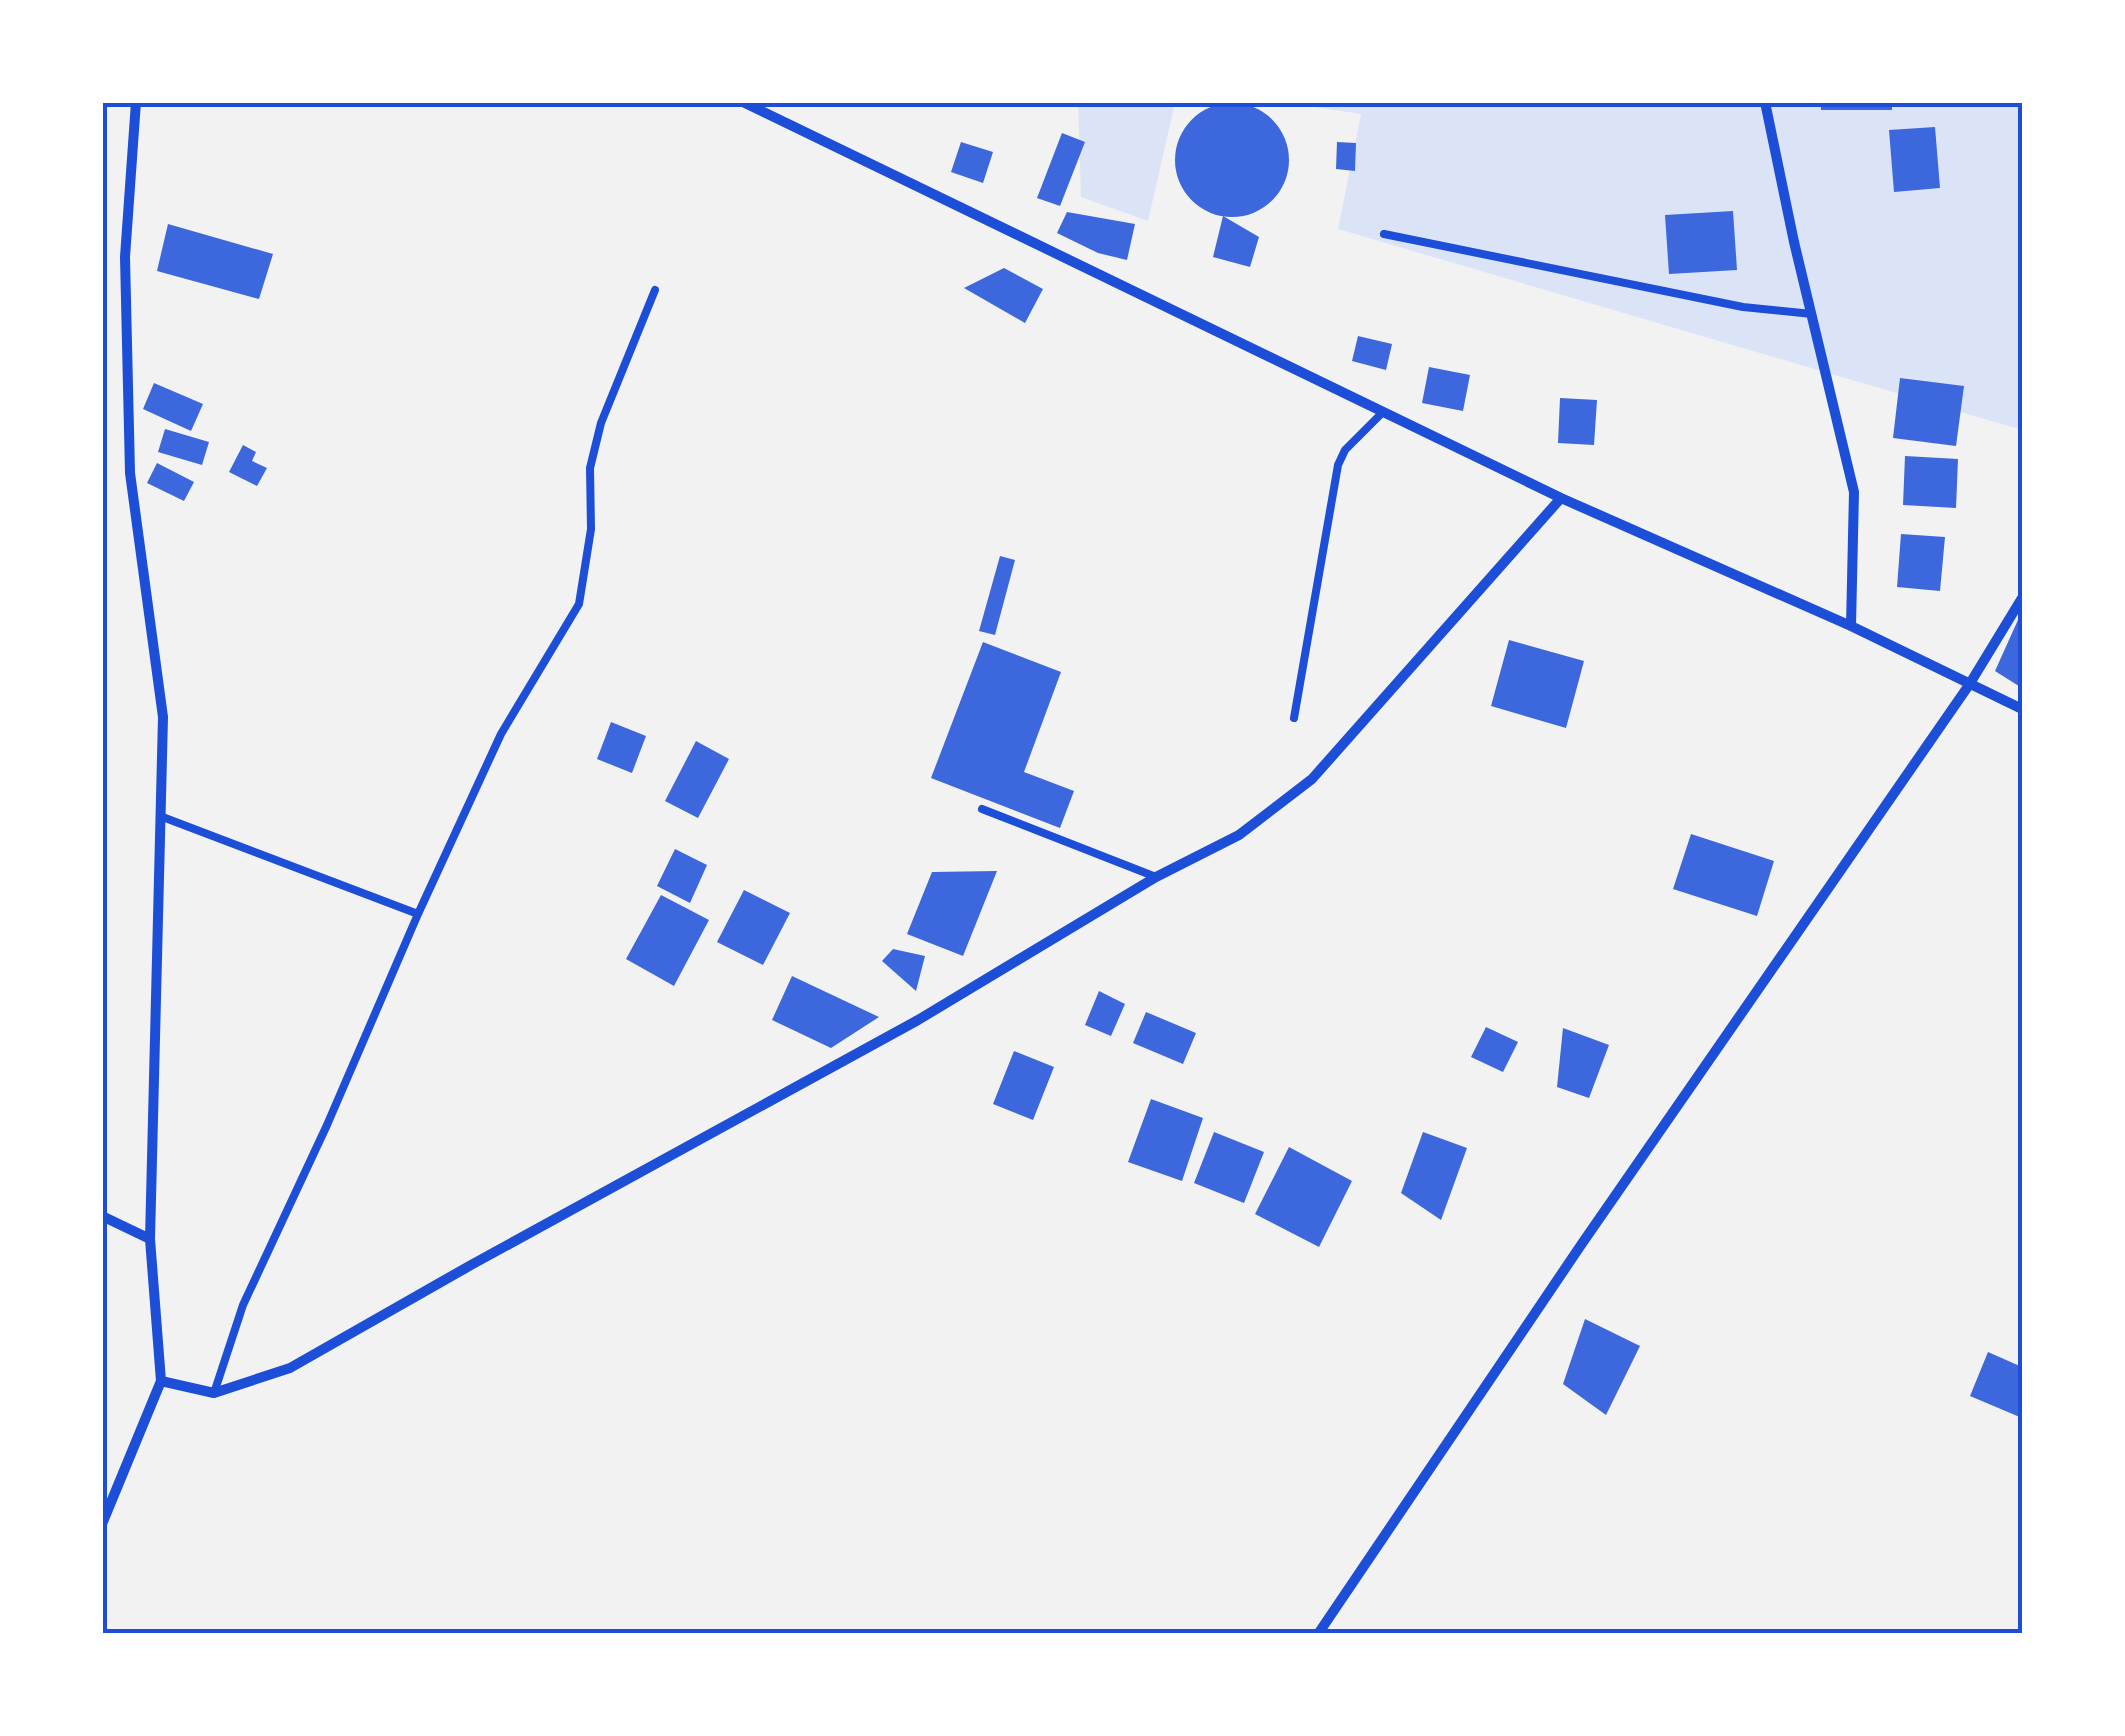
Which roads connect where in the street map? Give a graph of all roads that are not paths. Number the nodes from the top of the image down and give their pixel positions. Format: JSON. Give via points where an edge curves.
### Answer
{"nodes":[{"id":1,"x":136,"y":102,"type":"edge"},
{"id":2,"x":743,"y":102,"type":"edge"},
{"id":3,"x":1765,"y":102,"type":"edge"},
{"id":4,"x":1384,"y":234,"type":"dead end"},
{"id":5,"x":656,"y":290,"type":"dead end"},
{"id":6,"x":1812,"y":314,"type":"junction"},
{"id":7,"x":1383,"y":412,"type":"junction"},
{"id":8,"x":1560,"y":498,"type":"junction"},
{"id":9,"x":2022,"y":598,"type":"edge"},
{"id":10,"x":1851,"y":626,"type":"junction"},
{"id":11,"x":1970,"y":685,"type":"junction"},
{"id":12,"x":2022,"y":709,"type":"edge"},
{"id":13,"x":1294,"y":718,"type":"dead end"},
{"id":14,"x":982,"y":809,"type":"dead end"},
{"id":15,"x":160,"y":816,"type":"junction"},
{"id":16,"x":1156,"y":877,"type":"junction"},
{"id":17,"x":418,"y":914,"type":"junction"},
{"id":18,"x":102,"y":1216,"type":"edge"},
{"id":19,"x":150,"y":1239,"type":"junction"},
{"id":20,"x":161,"y":1380,"type":"junction"},
{"id":21,"x":214,"y":1392,"type":"junction"},
{"id":22,"x":102,"y":1524,"type":"edge"},
{"id":23,"x":1318,"y":1634,"type":"edge"}],
"edges":[{"from":1,"to":15,"type":"street","via":[[124,257],[130,472],[163,717]]},
{"from":2,"to":7,"type":"street"},
{"from":3,"to":6,"type":"street"},
{"from":4,"to":6,"type":"lane","via":[[1743,307]]},
{"from":5,"to":17,"type":"lane","via":[[601,423],[590,468],[591,529],[580,604],[501,734]]},
{"from":6,"to":10,"type":"street","via":[[1854,492]]},
{"from":7,"to":8,"type":"street"},
{"from":7,"to":13,"type":"lane","via":[[1338,466]]},
{"from":8,"to":10,"type":"street"},
{"from":8,"to":16,"type":"street","via":[[1312,779],[1239,835]]},
{"from":9,"to":11,"type":"street"},
{"from":10,"to":11,"type":"street"},
{"from":11,"to":12,"type":"street"},
{"from":11,"to":23,"type":"street"},
{"from":14,"to":16,"type":"lane"},
{"from":15,"to":17,"type":"lane"},
{"from":15,"to":19,"type":"street"},
{"from":16,"to":21,"type":"street","via":[[918,1020],[290,1368]]},
{"from":17,"to":21,"type":"lane","via":[[242,1305]]},
{"from":18,"to":19,"type":"street"},
{"from":19,"to":20,"type":"street"},
{"from":20,"to":21,"type":"street"},
{"from":20,"to":22,"type":"street"}]}
